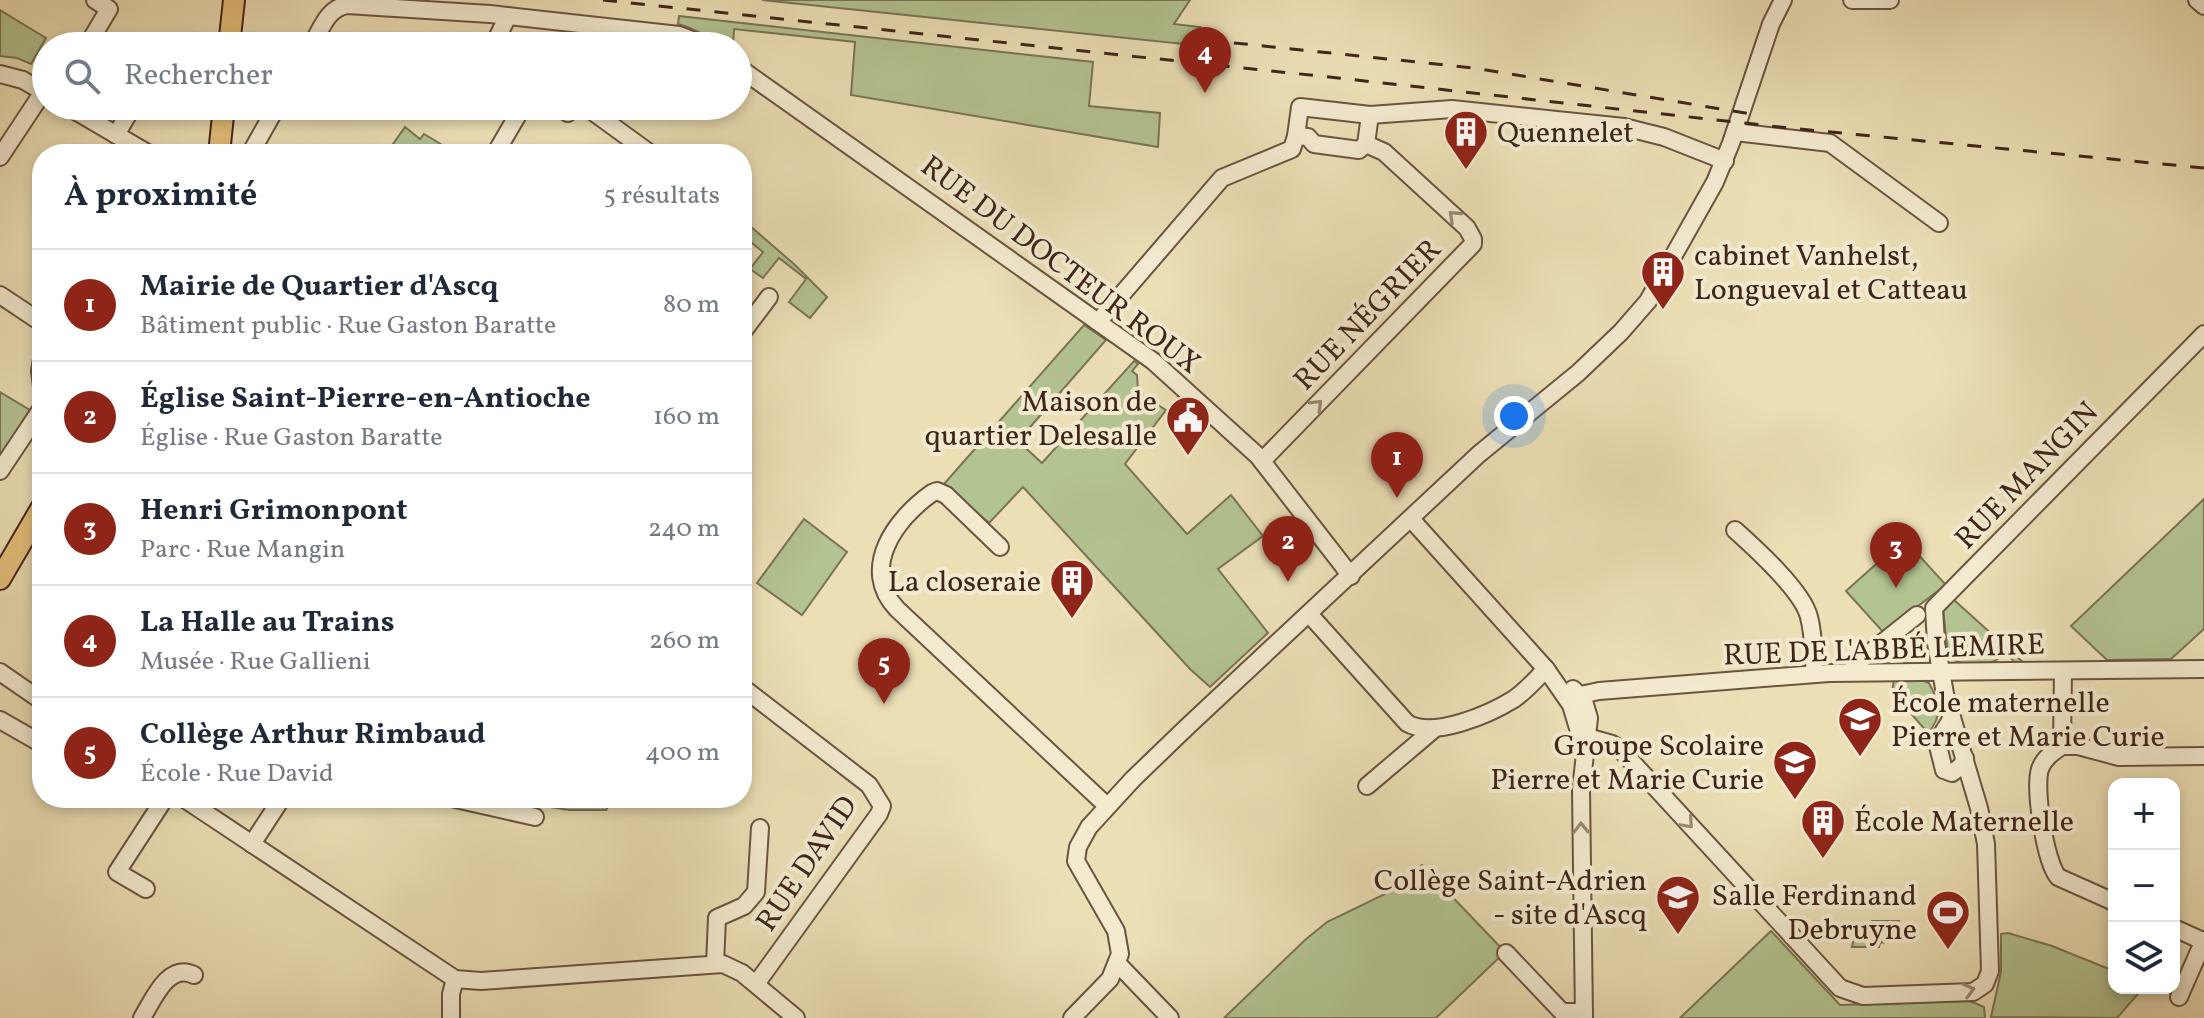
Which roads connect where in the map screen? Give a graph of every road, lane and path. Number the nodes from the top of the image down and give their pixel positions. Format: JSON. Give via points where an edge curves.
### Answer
{"nodes":[{"id":1,"x":95,"y":0,"type":"edge"},
{"id":2,"x":234,"y":0,"type":"edge"},
{"id":3,"x":1783,"y":0,"type":"edge"},
{"id":4,"x":1852,"y":0,"type":"edge"},
{"id":5,"x":1890,"y":0,"type":"edge"},
{"id":6,"x":2197,"y":0,"type":"edge"},
{"id":7,"x":2204,"y":6,"type":"edge"},
{"id":8,"x":508,"y":16,"type":"junction"},
{"id":9,"x":623,"y":29,"type":"junction"},
{"id":10,"x":95,"y":32,"type":"edge"},
{"id":11,"x":231,"y":32,"type":"edge"},
{"id":12,"x":319,"y":32,"type":"edge"},
{"id":13,"x":500,"y":32,"type":"edge"},
{"id":14,"x":621,"y":32,"type":"edge"},
{"id":15,"x":651,"y":32,"type":"edge"},
{"id":16,"x":0,"y":74,"type":"edge"},
{"id":17,"x":752,"y":77,"type":"edge"},
{"id":18,"x":32,"y":85,"type":"edge"},
{"id":19,"x":32,"y":111,"type":"edge"},
{"id":20,"x":1370,"y":115,"type":"junction"},
{"id":21,"x":91,"y":120,"type":"edge"},
{"id":22,"x":125,"y":120,"type":"edge"},
{"id":23,"x":223,"y":120,"type":"edge"},
{"id":24,"x":269,"y":120,"type":"edge"},
{"id":25,"x":515,"y":120,"type":"edge"},
{"id":26,"x":604,"y":120,"type":"edge"},
{"id":27,"x":1735,"y":132,"type":"junction"},
{"id":28,"x":116,"y":135,"type":"junction"},
{"id":29,"x":1296,"y":136,"type":"junction"},
{"id":30,"x":132,"y":144,"type":"edge"},
{"id":31,"x":220,"y":144,"type":"edge"},
{"id":32,"x":256,"y":144,"type":"edge"},
{"id":33,"x":501,"y":144,"type":"edge"},
{"id":34,"x":637,"y":144,"type":"edge"},
{"id":35,"x":1366,"y":144,"type":"junction"},
{"id":36,"x":0,"y":157,"type":"edge"},
{"id":37,"x":1725,"y":161,"type":"junction"},
{"id":38,"x":1939,"y":223,"type":"dead end"},
{"id":39,"x":0,"y":295,"type":"edge"},
{"id":40,"x":769,"y":297,"type":"dead end"},
{"id":41,"x":32,"y":316,"type":"edge"},
{"id":42,"x":752,"y":320,"type":"edge"},
{"id":43,"x":1098,"y":322,"type":"junction"},
{"id":44,"x":2204,"y":334,"type":"edge"},
{"id":45,"x":32,"y":423,"type":"edge"},
{"id":46,"x":1262,"y":461,"type":"junction"},
{"id":47,"x":0,"y":471,"type":"edge"},
{"id":48,"x":1411,"y":519,"type":"junction"},
{"id":49,"x":32,"y":524,"type":"edge"},
{"id":50,"x":1735,"y":530,"type":"dead end"},
{"id":51,"x":1000,"y":547,"type":"dead end"},
{"id":52,"x":1351,"y":576,"type":"junction"},
{"id":53,"x":0,"y":579,"type":"edge"},
{"id":54,"x":1310,"y":615,"type":"junction"},
{"id":55,"x":1917,"y":615,"type":"dead end"},
{"id":56,"x":2204,"y":669,"type":"edge"},
{"id":57,"x":1940,"y":671,"type":"junction"},
{"id":58,"x":2063,"y":671,"type":"junction"},
{"id":59,"x":0,"y":672,"type":"edge"},
{"id":60,"x":1850,"y":672,"type":"junction"},
{"id":61,"x":1542,"y":673,"type":"junction"},
{"id":62,"x":1815,"y":674,"type":"junction"},
{"id":63,"x":32,"y":694,"type":"edge"},
{"id":64,"x":752,"y":695,"type":"edge"},
{"id":65,"x":1573,"y":696,"type":"junction"},
{"id":66,"x":1951,"y":716,"type":"junction"},
{"id":67,"x":0,"y":720,"type":"edge"},
{"id":68,"x":1433,"y":730,"type":"junction"},
{"id":69,"x":32,"y":738,"type":"edge"},
{"id":70,"x":1589,"y":738,"type":"junction"},
{"id":71,"x":2062,"y":746,"type":"junction"},
{"id":72,"x":2204,"y":756,"type":"edge"},
{"id":73,"x":1965,"y":758,"type":"junction"},
{"id":74,"x":1367,"y":786,"type":"dead end"},
{"id":75,"x":1107,"y":806,"type":"junction"},
{"id":76,"x":159,"y":808,"type":"edge"},
{"id":77,"x":198,"y":808,"type":"edge"},
{"id":78,"x":275,"y":808,"type":"edge"},
{"id":79,"x":495,"y":808,"type":"edge"},
{"id":80,"x":535,"y":817,"type":"dead end"},
{"id":81,"x":760,"y":828,"type":"dead end"},
{"id":82,"x":252,"y":844,"type":"junction"},
{"id":83,"x":146,"y":889,"type":"dead end"},
{"id":84,"x":2108,"y":900,"type":"edge"},
{"id":85,"x":2180,"y":930,"type":"edge"},
{"id":86,"x":2204,"y":940,"type":"edge"},
{"id":87,"x":1506,"y":953,"type":"dead end"},
{"id":88,"x":715,"y":964,"type":"junction"},
{"id":89,"x":1118,"y":964,"type":"junction"},
{"id":90,"x":194,"y":975,"type":"dead end"},
{"id":91,"x":455,"y":979,"type":"junction"},
{"id":92,"x":756,"y":984,"type":"junction"},
{"id":93,"x":2179,"y":997,"type":"dead end"},
{"id":94,"x":1584,"y":1015,"type":"edge"},
{"id":95,"x":142,"y":1018,"type":"edge"},
{"id":96,"x":451,"y":1018,"type":"edge"},
{"id":97,"x":796,"y":1018,"type":"edge"},
{"id":98,"x":1072,"y":1018,"type":"edge"},
{"id":99,"x":1170,"y":1018,"type":"edge"}],
"edges":[{"from":1,"to":10,"type":"street","via":[[109,9]]},
{"from":2,"to":11,"type":"main road"},
{"from":3,"to":27,"type":"street"},
{"from":4,"to":5,"type":"street"},
{"from":6,"to":7,"type":"street"},
{"from":8,"to":9,"type":"street"},
{"from":8,"to":12,"type":"street","via":[[353,5],[338,7]]},
{"from":8,"to":13,"type":"street"},
{"from":9,"to":14,"type":"street"},
{"from":9,"to":15,"type":"street"},
{"from":16,"to":18,"type":"street"},
{"from":17,"to":43,"type":"street","name":"RUE DU DOCTEUR ROUX"},
{"from":19,"to":36,"type":"street"},
{"from":20,"to":29,"type":"street","via":[[1300,107]]},
{"from":20,"to":35,"type":"street"},
{"from":20,"to":37,"type":"street","via":[[1445,109],[1624,127]]},
{"from":21,"to":28,"type":"street"},
{"from":22,"to":28,"type":"street"},
{"from":23,"to":31,"type":"main road"},
{"from":24,"to":32,"type":"street"},
{"from":25,"to":33,"type":"street"},
{"from":26,"to":34,"type":"street"},
{"from":27,"to":37,"type":"street"},
{"from":27,"to":38,"type":"street","via":[[1830,143]]},
{"from":28,"to":30,"type":"street"},
{"from":29,"to":35,"type":"street","via":[[1359,150]]},
{"from":29,"to":43,"type":"street","via":[[1288,151],[1222,178]]},
{"from":46,"to":35,"type":"street","name":"RUE NÉGRIER","one_way":true,"via":[[1473,244],[1467,228],[1384,152]]},
{"from":37,"to":48,"type":"street","via":[[1659,285],[1621,332]]},
{"from":39,"to":41,"type":"street"},
{"from":40,"to":42,"type":"street"},
{"from":43,"to":46,"type":"street","name":"RUE DU DOCTEUR ROUX","via":[[1153,361]]},
{"from":44,"to":57,"type":"street","name":"RUE MANGIN","via":[[1936,604],[1933,621]]},
{"from":45,"to":47,"type":"street"},
{"from":46,"to":52,"type":"street","name":"RUE DU DOCTEUR ROUX"},
{"from":48,"to":52,"type":"street"},
{"from":48,"to":61,"type":"street"},
{"from":49,"to":53,"type":"main road"},
{"from":50,"to":62,"type":"street","via":[[1805,607]]},
{"from":51,"to":75,"type":"street","via":[[937,491],[886,543],[880,570],[883,590]]},
{"from":52,"to":54,"type":"street"},
{"from":54,"to":68,"type":"street","via":[[1407,723]]},
{"from":54,"to":75,"type":"street"},
{"from":55,"to":60,"type":"street"},
{"from":56,"to":58,"type":"street","name":"RUE DE L'ABBÉ LEMIRE"},
{"from":57,"to":58,"type":"street","name":"RUE DE L'ABBÉ LEMIRE"},
{"from":57,"to":60,"type":"street","name":"RUE DE L'ABBÉ LEMIRE"},
{"from":57,"to":66,"type":"street","name":"RUE MANGIN"},
{"from":58,"to":71,"type":"street"},
{"from":59,"to":63,"type":"street"},
{"from":60,"to":62,"type":"street","name":"RUE DE L'ABBÉ LEMIRE"},
{"from":61,"to":65,"type":"street"},
{"from":61,"to":68,"type":"street","via":[[1499,707]]},
{"from":62,"to":65,"type":"street","name":"RUE DE L'ABBÉ LEMIRE"},
{"from":64,"to":92,"type":"street","name":"RUE DAVID","via":[[869,785],[882,806]]},
{"from":65,"to":70,"type":"street","via":[[1579,733]]},
{"from":66,"to":73,"type":"street","name":"RUE MANGIN"},
{"from":66,"to":73,"type":"street","via":[[1937,742],[1944,770],[1952,773]]},
{"from":67,"to":69,"type":"street"},
{"from":68,"to":74,"type":"street"},
{"from":70,"to":73,"type":"street","name":"RUE MANGIN","one_way":true,"via":[[1620,749],[1834,983],[1863,996],[1967,994],[1989,978],[1988,854]]},
{"from":94,"to":70,"type":"street","one_way":true,"via":[[1581,790]]},
{"from":71,"to":72,"type":"street","via":[[2119,757]]},
{"from":71,"to":84,"type":"street","via":[[2039,772],[2050,864],[2066,882]]},
{"from":75,"to":89,"type":"street","via":[[1080,842],[1076,858],[1116,931],[1121,946]]},
{"from":76,"to":83,"type":"street","via":[[117,872]]},
{"from":77,"to":82,"type":"street"},
{"from":78,"to":82,"type":"street"},
{"from":79,"to":80,"type":"street"},
{"from":81,"to":88,"type":"street","via":[[756,892],[744,906],[717,918]]},
{"from":82,"to":91,"type":"street"},
{"from":85,"to":86,"type":"street"},
{"from":86,"to":93,"type":"street"},
{"from":87,"to":94,"type":"street","via":[[1562,1012]]},
{"from":88,"to":91,"type":"street"},
{"from":88,"to":92,"type":"street","via":[[734,968]]},
{"from":89,"to":98,"type":"street"},
{"from":89,"to":99,"type":"street"},
{"from":90,"to":95,"type":"street","via":[[187,971],[166,980]]},
{"from":91,"to":96,"type":"street"},
{"from":92,"to":97,"type":"street"}]}
